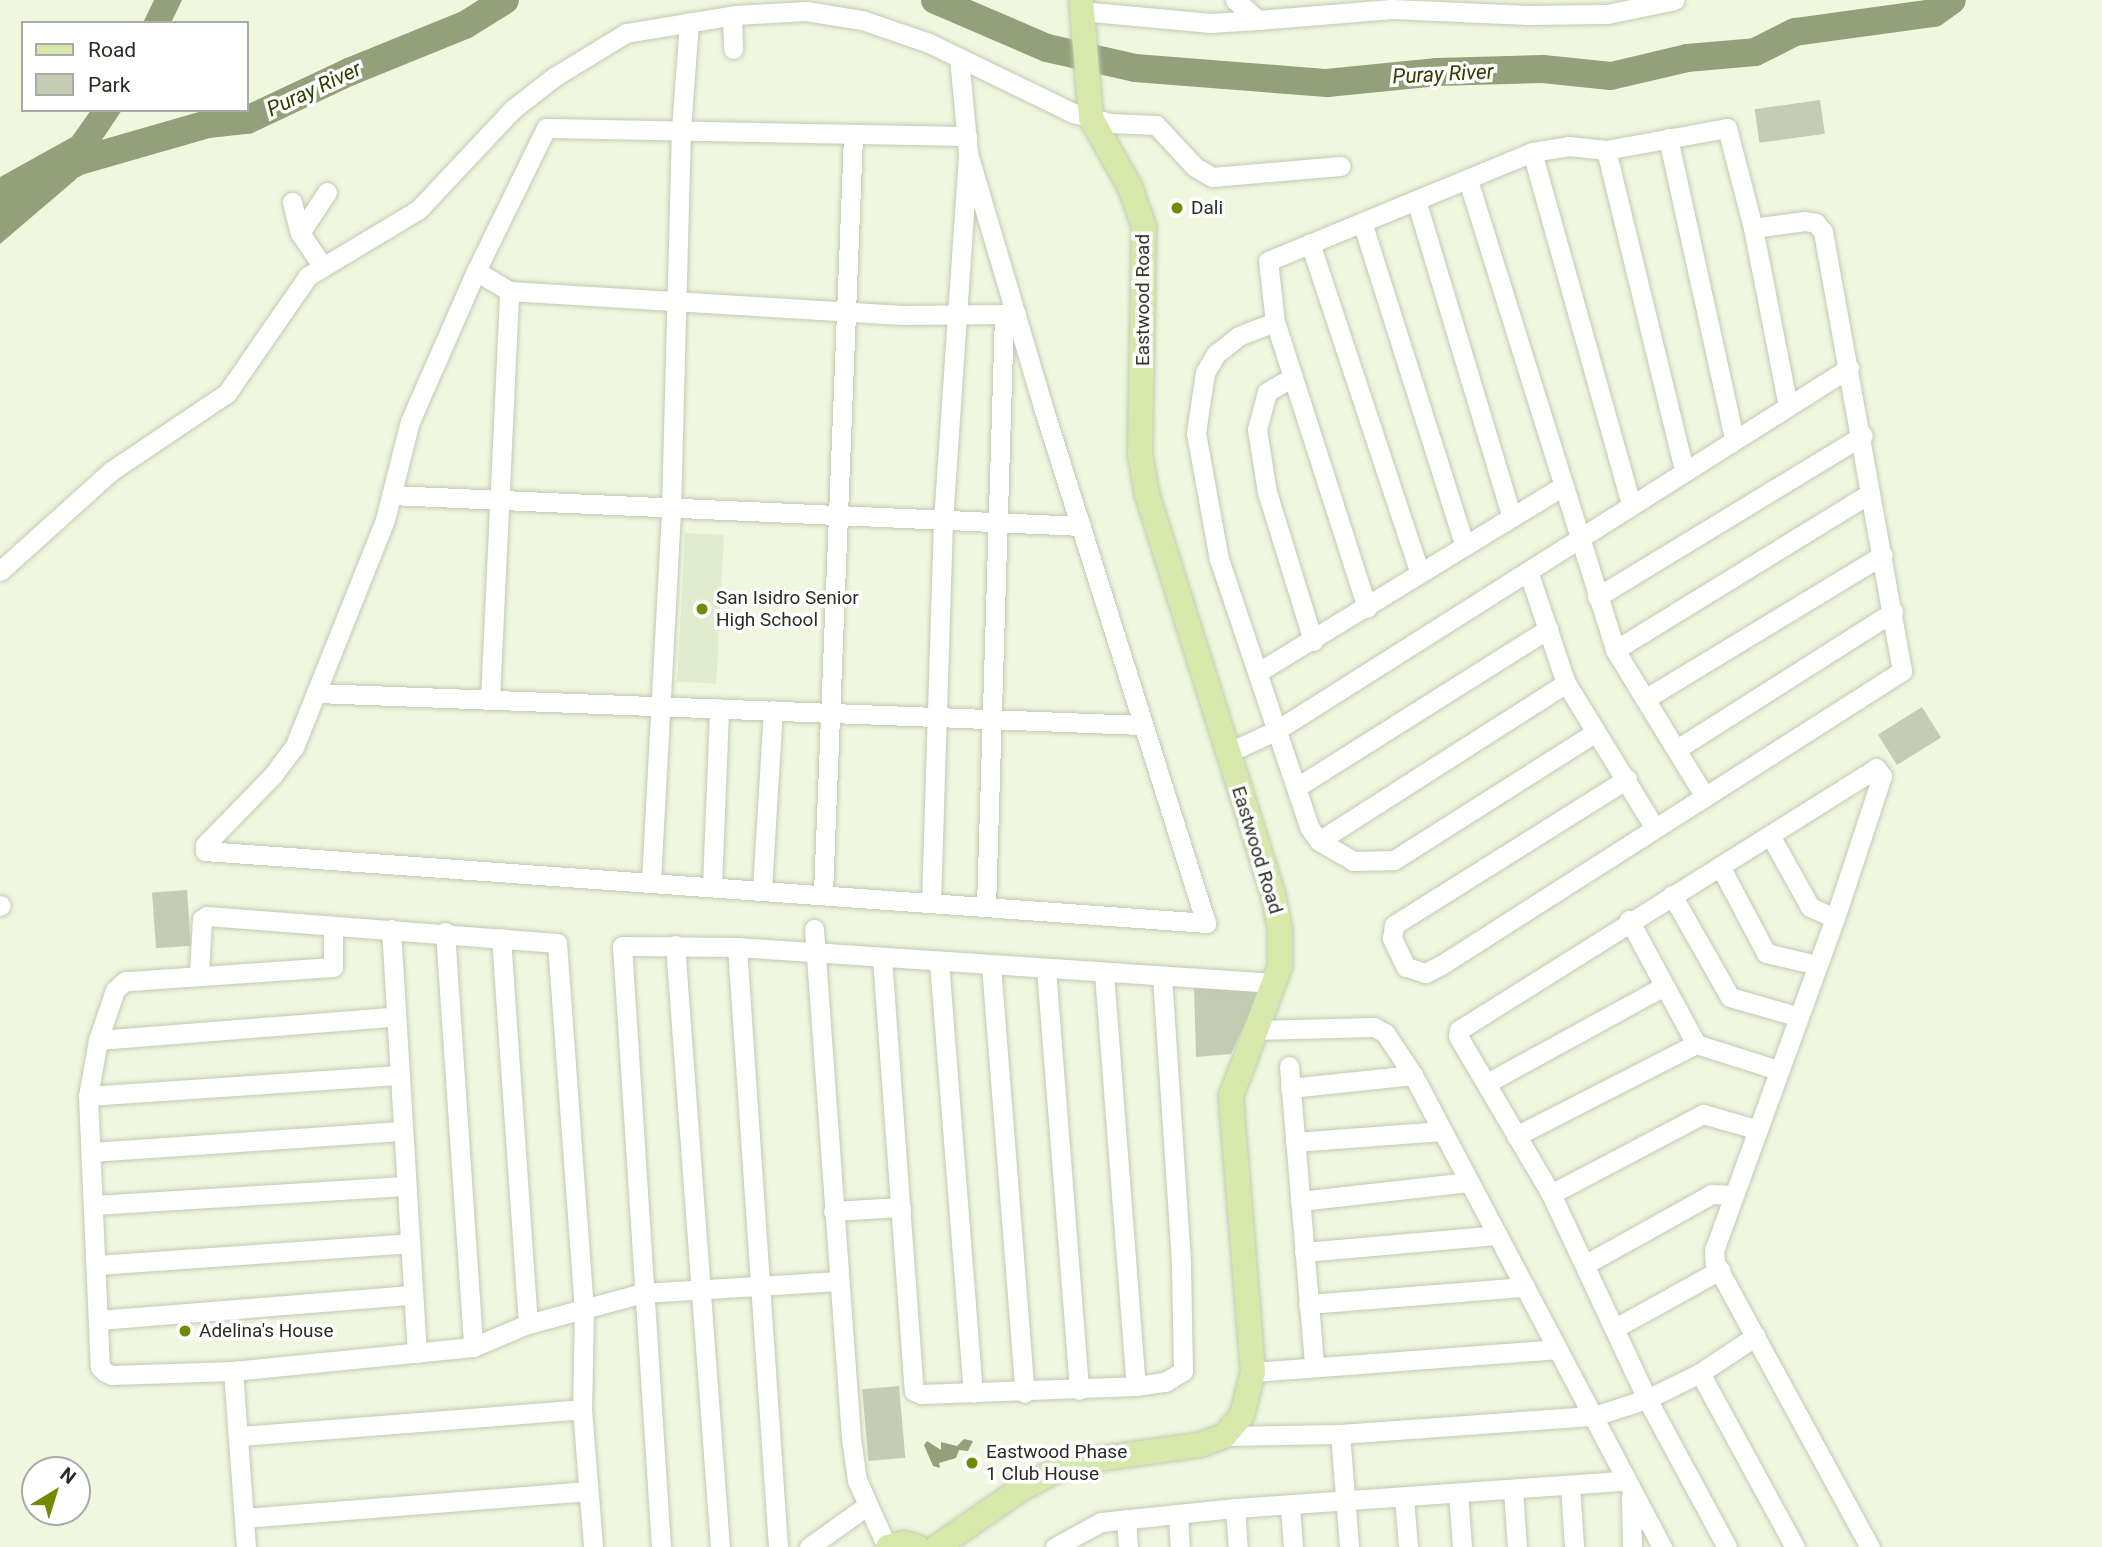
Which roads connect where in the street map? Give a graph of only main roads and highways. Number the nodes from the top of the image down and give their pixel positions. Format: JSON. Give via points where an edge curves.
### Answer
{"nodes":[{"id":1,"x":1081,"y":10,"type":"edge"},
{"id":2,"x":888,"y":1547,"type":"edge"},
{"id":3,"x":917,"y":1547,"type":"edge"},
{"id":4,"x":937,"y":1547,"type":"edge"}],
"edges":[{"from":1,"to":4,"type":"main road","name":"Eastwood Road","via":[[1090,110],[1130,187],[1144,227],[1140,454],[1147,495],[1273,894],[1282,950],[1275,984],[1235,1077],[1230,1111],[1253,1372],[1242,1415],[1224,1436],[1200,1444],[1094,1459],[1053,1472]]},
{"from":2,"to":3,"type":"main road","via":[[904,1543]]}]}
